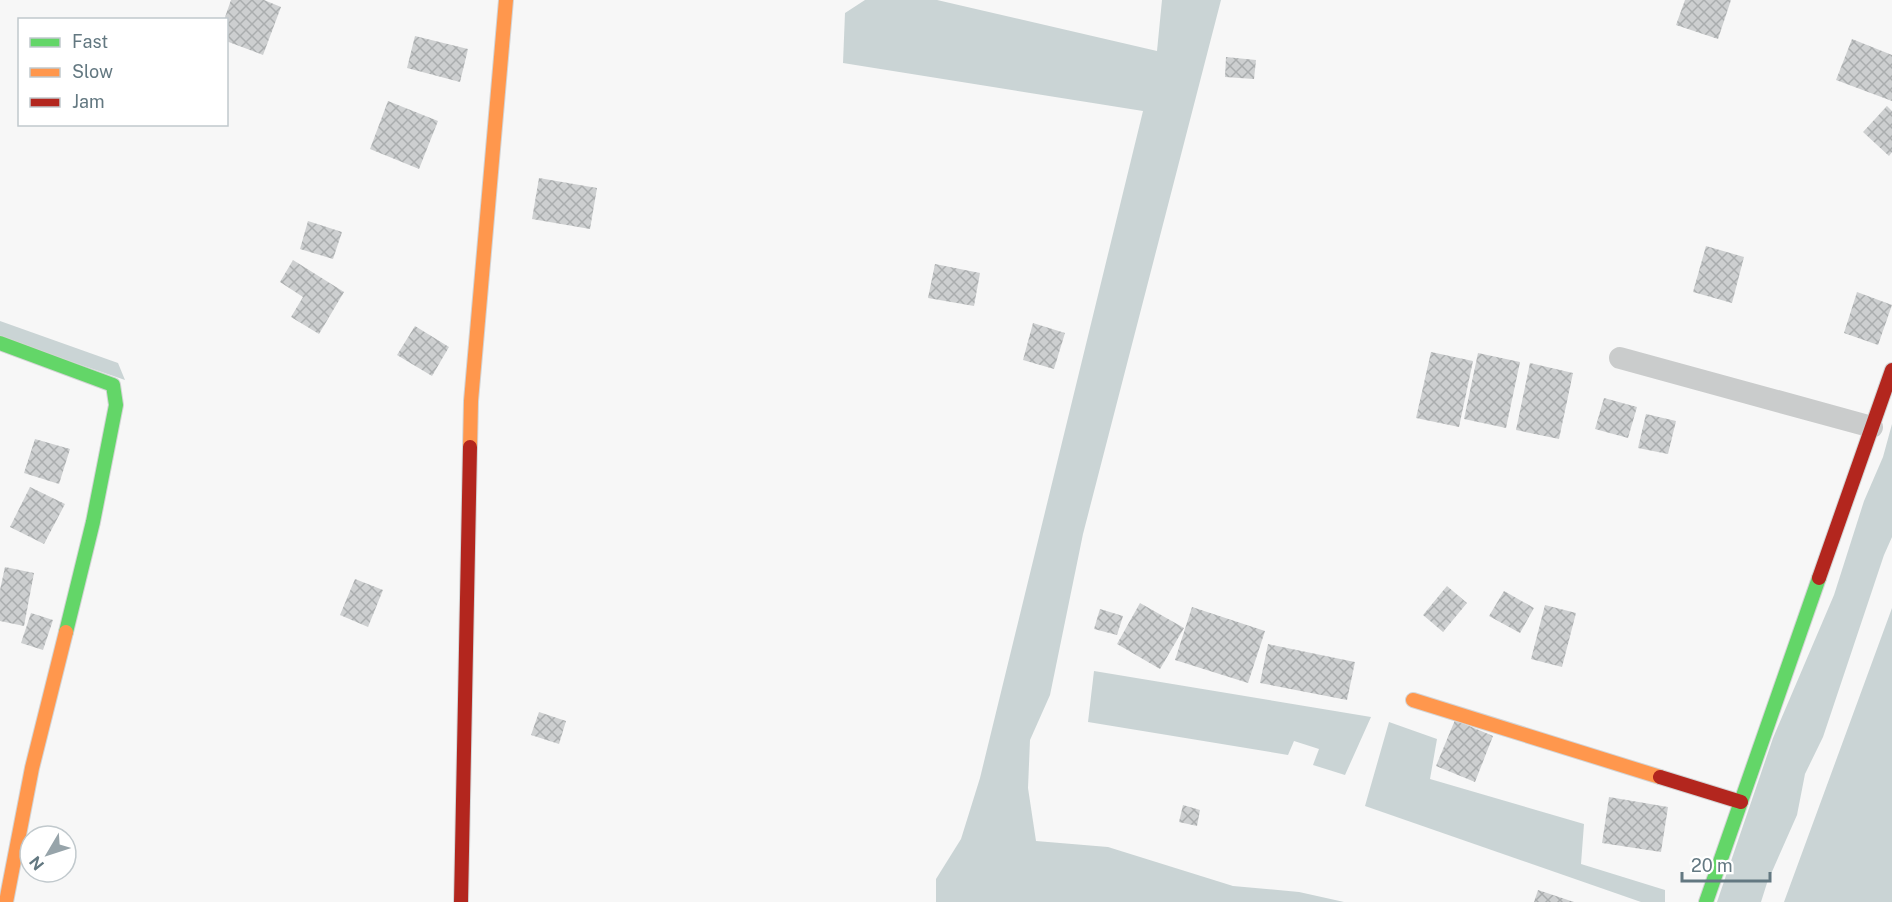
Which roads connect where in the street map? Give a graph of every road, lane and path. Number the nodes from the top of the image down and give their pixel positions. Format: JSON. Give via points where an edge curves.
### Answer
{"nodes":[{"id":1,"x":506,"y":0,"type":"edge"},
{"id":2,"x":0,"y":343,"type":"edge"},
{"id":3,"x":1620,"y":358,"type":"dead end"},
{"id":4,"x":1892,"y":370,"type":"edge"},
{"id":5,"x":1872,"y":428,"type":"junction"},
{"id":6,"x":1413,"y":700,"type":"dead end"},
{"id":7,"x":1741,"y":802,"type":"junction"},
{"id":8,"x":6,"y":902,"type":"edge"},
{"id":9,"x":461,"y":902,"type":"edge"},
{"id":10,"x":1706,"y":902,"type":"edge"}],
"edges":[{"from":1,"to":9,"type":"street","via":[[471,401]]},
{"from":2,"to":8,"type":"street","via":[[113,385],[116,405],[93,522],[32,768]]},
{"from":3,"to":5,"type":"street"},
{"from":4,"to":5,"type":"street"},
{"from":5,"to":7,"type":"street"},
{"from":6,"to":7,"type":"street"},
{"from":7,"to":10,"type":"street"}]}
